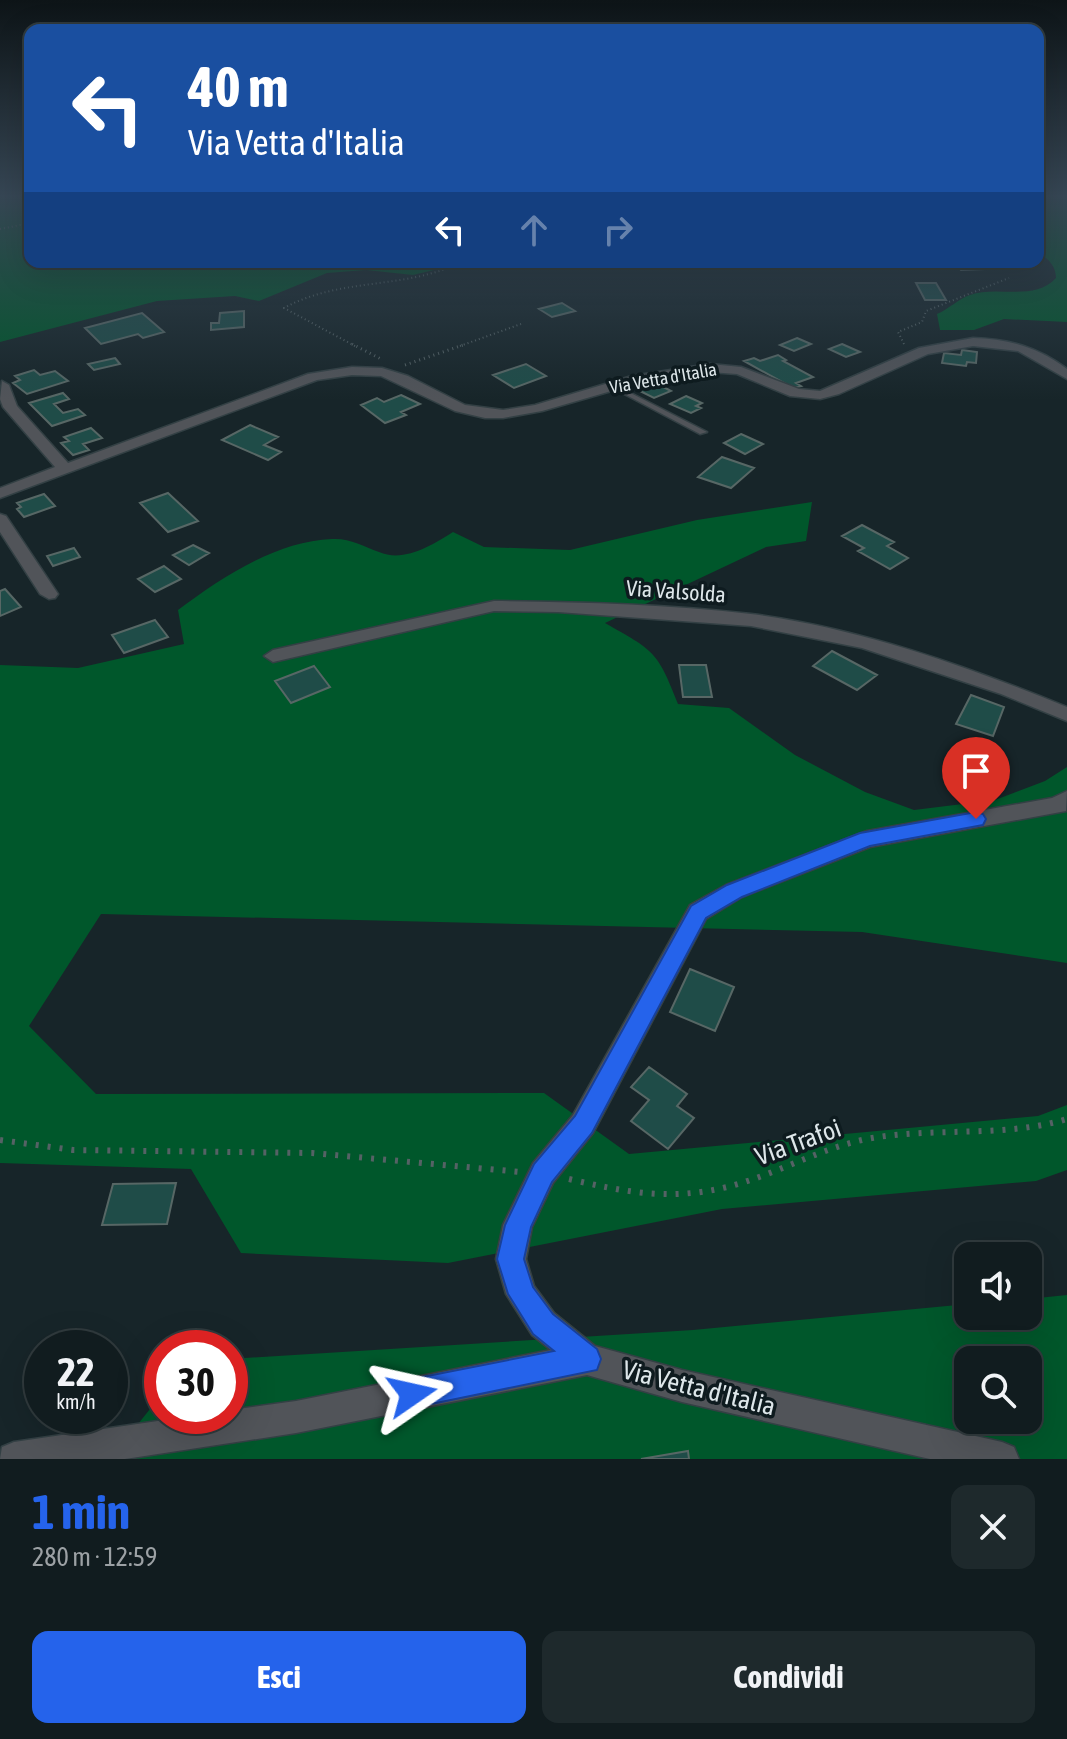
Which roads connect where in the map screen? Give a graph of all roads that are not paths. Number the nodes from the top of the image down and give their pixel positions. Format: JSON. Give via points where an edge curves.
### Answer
{"nodes":[{"id":1,"x":1067,"y":375,"type":"edge"},
{"id":2,"x":2,"y":385,"type":"edge"},
{"id":3,"x":613,"y":386,"type":"junction"},
{"id":4,"x":703,"y":432,"type":"dead end"},
{"id":5,"x":66,"y":470,"type":"junction"},
{"id":6,"x":0,"y":493,"type":"edge"},
{"id":7,"x":0,"y":519,"type":"edge"},
{"id":8,"x":49,"y":594,"type":"dead end"},
{"id":9,"x":273,"y":656,"type":"dead end"},
{"id":10,"x":1067,"y":714,"type":"edge"},
{"id":11,"x":1067,"y":799,"type":"edge"},
{"id":12,"x":587,"y":1359,"type":"junction"},
{"id":13,"x":14,"y":1459,"type":"edge"},
{"id":14,"x":1002,"y":1459,"type":"edge"}],
"edges":[{"from":1,"to":3,"type":"street","name":"Via Vetta d'Italia","via":[[1019,347],[983,340],[909,354],[822,395],[805,396],[726,367]]},
{"from":2,"to":5,"type":"street","via":[[10,407]]},
{"from":3,"to":4,"type":"lane"},
{"from":3,"to":5,"type":"street","name":"Via Vetta d'Italia","via":[[565,402],[489,414],[467,412],[390,374],[339,371]]},
{"from":5,"to":6,"type":"street","name":"Via Vetta d'Italia"},
{"from":7,"to":8,"type":"street"},
{"from":9,"to":10,"type":"street","name":"Via Valsolda","via":[[494,606],[751,620],[866,643]]},
{"from":11,"to":12,"type":"street","name":"Via Vetta d'Italia","via":[[1058,805],[867,839],[734,891],[698,912],[583,1124],[543,1173],[518,1225],[511,1259],[521,1294],[543,1324]]},
{"from":12,"to":13,"type":"street","via":[[296,1417]]},
{"from":12,"to":14,"type":"street","name":"Via Vetta d'Italia"}]}
